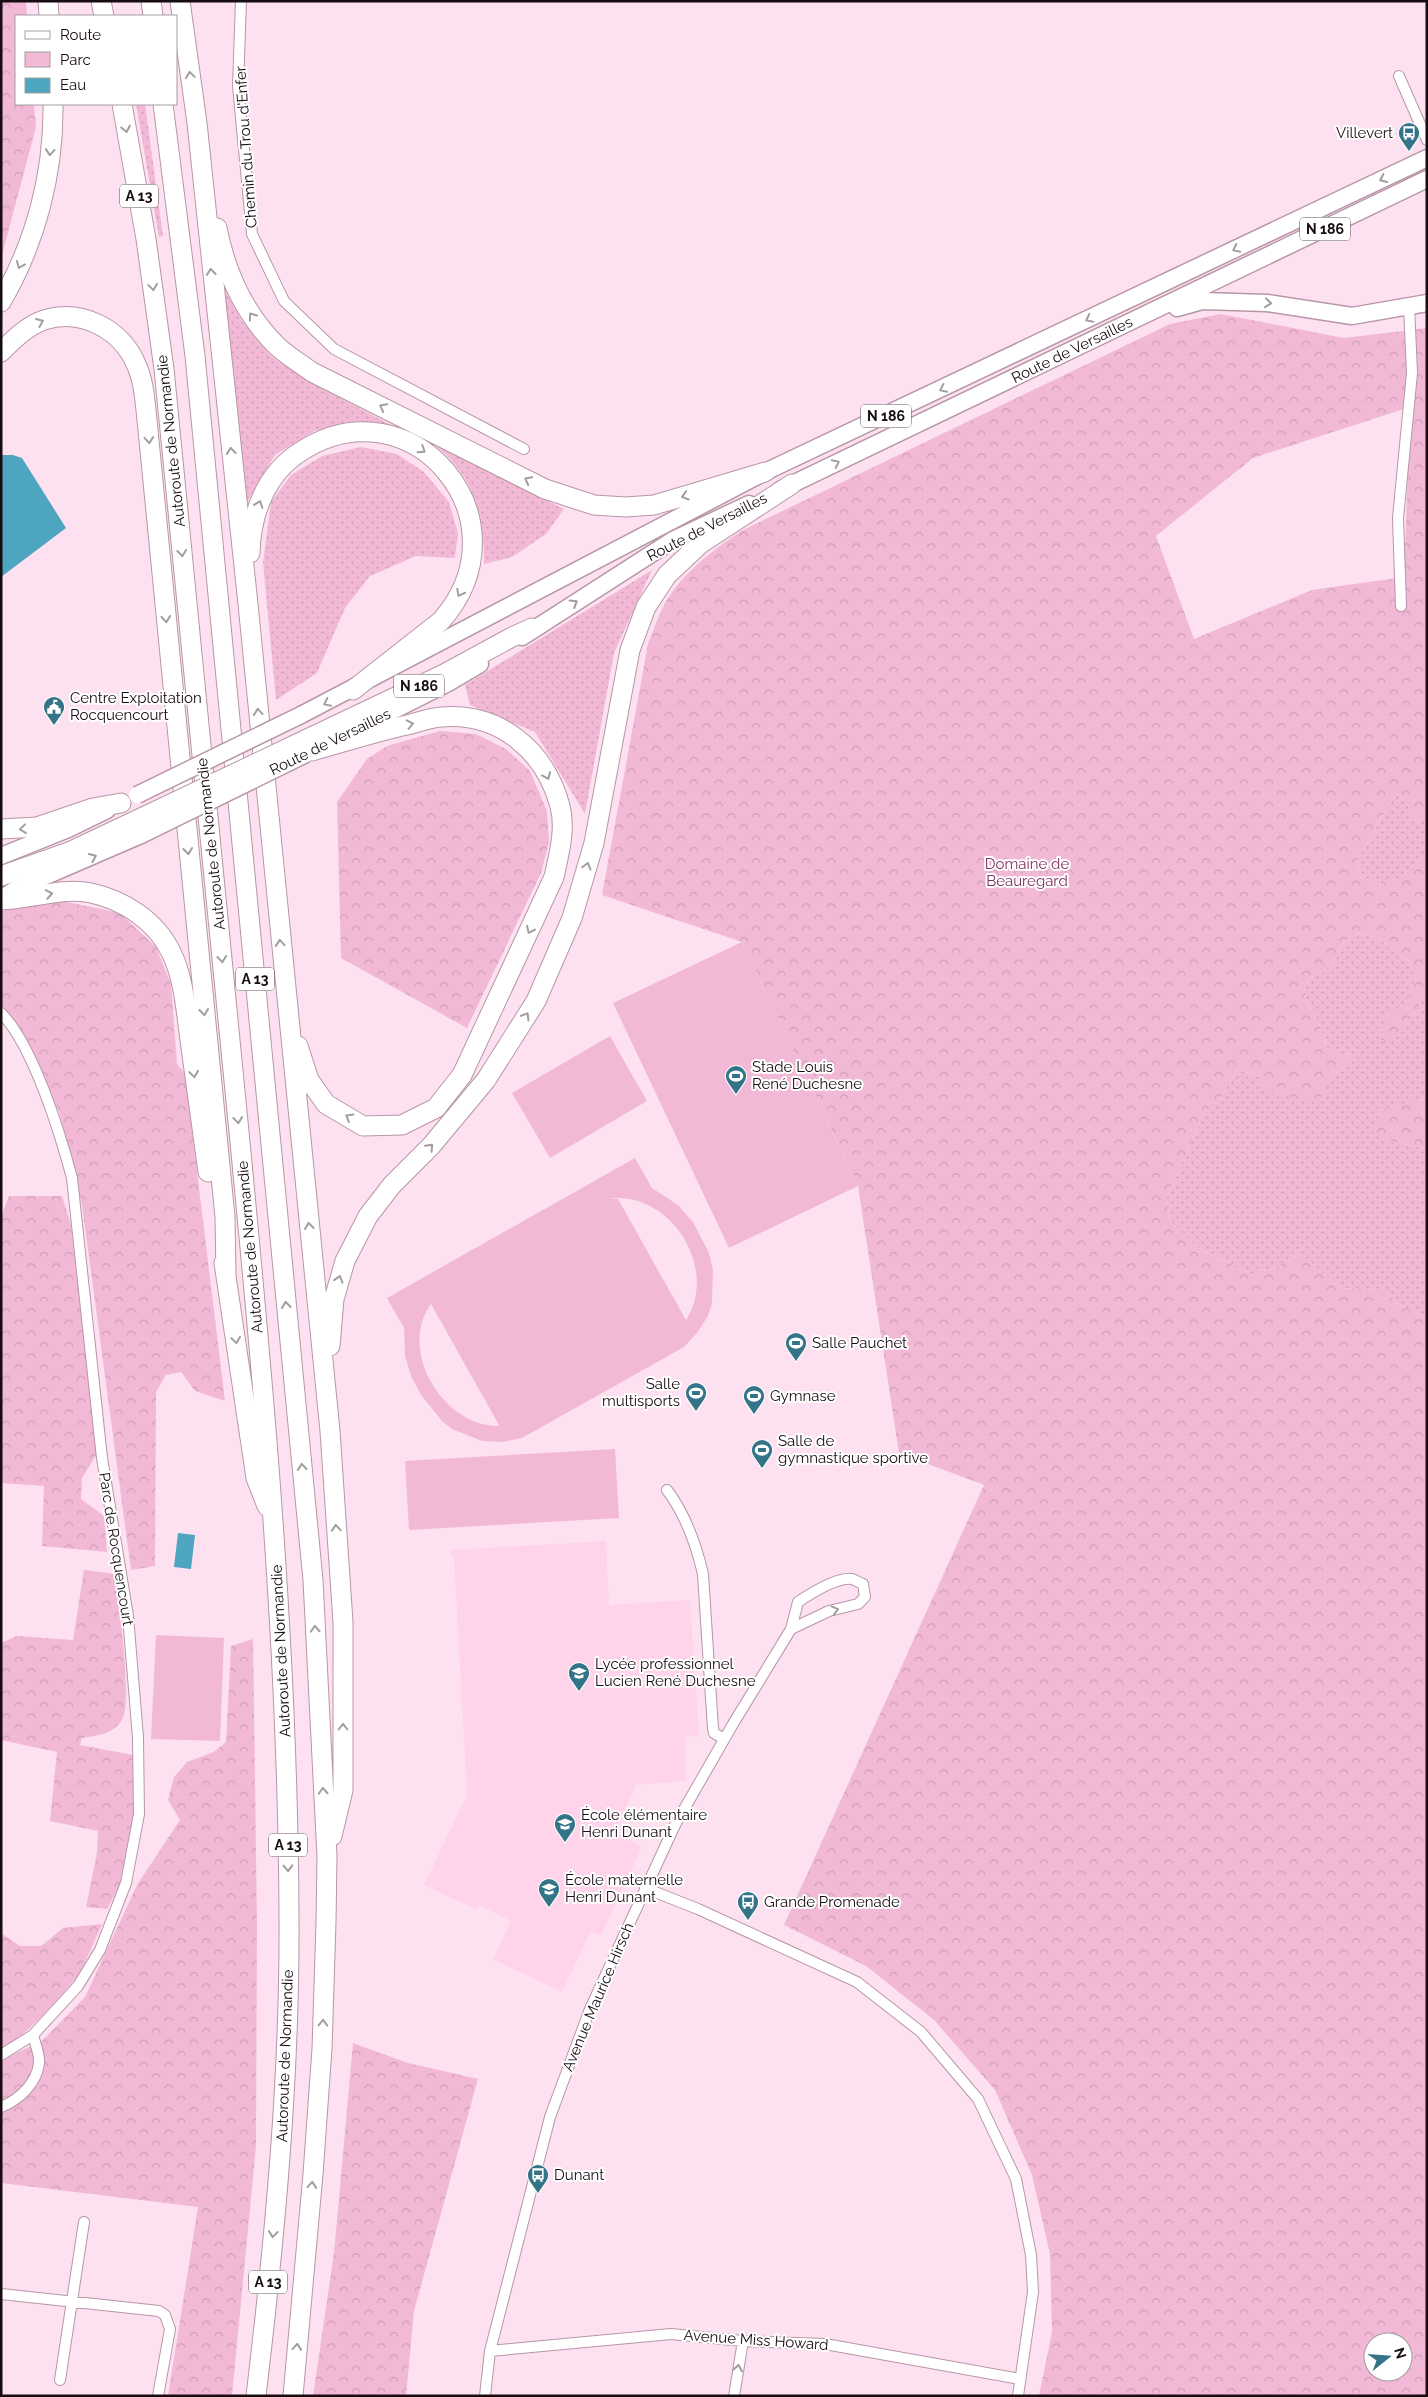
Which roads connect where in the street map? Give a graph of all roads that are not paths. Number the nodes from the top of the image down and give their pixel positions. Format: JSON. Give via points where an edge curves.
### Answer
{"nodes":[{"id":1,"x":48,"y":1,"type":"edge"},
{"id":2,"x":102,"y":1,"type":"edge"},
{"id":3,"x":151,"y":1,"type":"edge"},
{"id":4,"x":180,"y":1,"type":"edge"},
{"id":5,"x":241,"y":1,"type":"edge"},
{"id":6,"x":49,"y":15,"type":"edge"},
{"id":7,"x":104,"y":15,"type":"edge"},
{"id":8,"x":153,"y":15,"type":"edge"},
{"id":9,"x":1399,"y":76,"type":"dead end"},
{"id":10,"x":53,"y":105,"type":"edge"},
{"id":11,"x":122,"y":105,"type":"edge"},
{"id":12,"x":163,"y":105,"type":"edge"},
{"id":13,"x":1417,"y":118,"type":"junction"},
{"id":14,"x":196,"y":123,"type":"junction"},
{"id":15,"x":1427,"y":124,"type":"edge"},
{"id":16,"x":1427,"y":140,"type":"edge"},
{"id":17,"x":1427,"y":158,"type":"edge"},
{"id":18,"x":1427,"y":179,"type":"edge"},
{"id":19,"x":1,"y":302,"type":"edge"},
{"id":20,"x":1427,"y":302,"type":"edge"},
{"id":21,"x":1409,"y":306,"type":"junction"},
{"id":22,"x":1132,"y":321,"type":"junction"},
{"id":23,"x":1,"y":352,"type":"edge"},
{"id":24,"x":524,"y":449,"type":"dead end"},
{"id":25,"x":765,"y":472,"type":"junction"},
{"id":26,"x":792,"y":484,"type":"junction"},
{"id":27,"x":248,"y":604,"type":"junction"},
{"id":28,"x":1401,"y":606,"type":"dead end"},
{"id":29,"x":532,"y":628,"type":"joint"},
{"id":30,"x":353,"y":690,"type":"junction"},
{"id":31,"x":308,"y":748,"type":"junction"},
{"id":32,"x":129,"y":799,"type":"junction"},
{"id":33,"x":140,"y":827,"type":"junction"},
{"id":34,"x":1,"y":829,"type":"edge"},
{"id":35,"x":1,"y":856,"type":"edge"},
{"id":36,"x":1,"y":876,"type":"edge"},
{"id":37,"x":1,"y":899,"type":"edge"},
{"id":38,"x":285,"y":992,"type":"junction"},
{"id":39,"x":1,"y":1012,"type":"edge"},
{"id":40,"x":226,"y":1274,"type":"junction"},
{"id":41,"x":330,"y":1432,"type":"junction"},
{"id":42,"x":667,"y":1490,"type":"dead end"},
{"id":43,"x":274,"y":1522,"type":"junction"},
{"id":44,"x":791,"y":1629,"type":"junction"},
{"id":45,"x":724,"y":1739,"type":"junction"},
{"id":46,"x":327,"y":1857,"type":"junction"},
{"id":47,"x":645,"y":1888,"type":"junction"},
{"id":48,"x":33,"y":2035,"type":"junction"},
{"id":49,"x":1,"y":2055,"type":"edge"},
{"id":50,"x":1,"y":2106,"type":"edge"},
{"id":51,"x":84,"y":2222,"type":"dead end"},
{"id":52,"x":1,"y":2294,"type":"edge"},
{"id":53,"x":73,"y":2301,"type":"junction"},
{"id":54,"x":743,"y":2340,"type":"junction"},
{"id":55,"x":490,"y":2351,"type":"junction"},
{"id":56,"x":1020,"y":2379,"type":"junction"},
{"id":57,"x":60,"y":2380,"type":"dead end"},
{"id":58,"x":158,"y":2396,"type":"edge"},
{"id":59,"x":256,"y":2396,"type":"edge"},
{"id":60,"x":293,"y":2396,"type":"edge"},
{"id":61,"x":484,"y":2396,"type":"edge"},
{"id":62,"x":734,"y":2396,"type":"edge"},
{"id":63,"x":1018,"y":2396,"type":"edge"}],
"edges":[{"from":1,"to":6,"type":"highway"},
{"from":2,"to":7,"type":"highway"},
{"from":3,"to":8,"type":"highway"},
{"from":14,"to":4,"type":"highway","one_way":true},
{"from":5,"to":24,"type":"street","name":"Chemin du Trou d'Enfer","via":[[238,86],[252,234],[284,301],[334,349]]},
{"from":9,"to":13,"type":"street"},
{"from":10,"to":19,"type":"highway","one_way":true,"via":[[49,169],[43,196],[27,250]]},
{"from":11,"to":43,"type":"highway","name":"Autoroute de Normandie","number":"A 13","one_way":true,"via":[[146,239],[164,369],[256,1304]]},
{"from":46,"to":12,"type":"highway","name":"Autoroute de Normandie","number":"A 13","one_way":true,"via":[[313,1580],[195,356]]},
{"from":13,"to":15,"type":"street"},
{"from":13,"to":16,"type":"street"},
{"from":25,"to":14,"type":"highway","one_way":true,"via":[[654,504],[626,508],[594,505],[545,489],[312,372],[279,347],[252,317],[233,284],[222,252]]},
{"from":27,"to":14,"type":"highway","one_way":true},
{"from":17,"to":25,"type":"main road","name":"Route de Versailles","number":"N 186","one_way":true},
{"from":18,"to":22,"type":"main road","name":"Route de Versailles","number":"N 186"},
{"from":20,"to":21,"type":"main road"},
{"from":22,"to":21,"type":"main road","one_way":true,"via":[[1202,301],[1267,303],[1352,316]]},
{"from":21,"to":28,"type":"street","via":[[1412,373],[1398,518]]},
{"from":26,"to":22,"type":"main road","name":"Route de Versailles","number":"N 186","one_way":true},
{"from":23,"to":40,"type":"highway","one_way":true,"via":[[37,323],[53,318],[77,317],[93,321],[114,335],[132,355],[139,372],[148,430],[225,1217]]},
{"from":25,"to":30,"type":"main road","name":"Route de Versailles","number":"N 186"},
{"from":29,"to":26,"type":"main road","name":"Route de Versailles","number":"N 186","one_way":true,"via":[[673,540]]},
{"from":41,"to":26,"type":"highway","one_way":true,"via":[[333,1417],[330,1331],[334,1299],[345,1261],[368,1216],[486,1080],[536,1001],[572,918],[594,843],[630,650],[646,607],[667,575],[700,544]]},
{"from":27,"to":30,"type":"highway","one_way":true,"via":[[250,546],[258,507],[271,479],[294,456],[333,436],[373,432],[408,442],[438,462],[456,485],[471,521],[473,547],[469,574],[458,598],[440,621]]},
{"from":38,"to":27,"type":"highway","one_way":true},
{"from":29,"to":31,"type":"highway","number":"N 186"},
{"from":30,"to":32,"type":"main road","name":"Route de Versailles","number":"N 186","one_way":true,"bridge":true},
{"from":31,"to":33,"type":"highway","number":"N 186","bridge":true},
{"from":31,"to":38,"type":"highway","one_way":true,"via":[[440,717],[479,718],[519,738],[543,765],[560,806],[562,843],[554,877],[462,1075],[436,1108],[402,1126],[364,1126],[326,1104],[309,1080]]},
{"from":32,"to":34,"type":"highway","one_way":true,"via":[[37,827]]},
{"from":32,"to":35,"type":"main road","name":"Route de Versailles","number":"N 186","via":[[68,829]]},
{"from":33,"to":36,"type":"highway","number":"N 186"},
{"from":37,"to":33,"type":"main road","number":"N 186","one_way":true},
{"from":37,"to":40,"type":"highway","one_way":true,"via":[[56,892],[90,893],[121,903],[150,923],[171,952],[183,991],[214,1218]]},
{"from":41,"to":38,"type":"highway","one_way":true},
{"from":39,"to":48,"type":"street","name":"Parc de Rocquencourt","via":[[12,1023],[39,1080],[61,1137],[72,1178],[102,1458],[128,1616],[138,1738],[139,1814],[126,1883],[100,1950],[78,1986]]},
{"from":40,"to":43,"type":"highway","one_way":true,"via":[[256,1478]]},
{"from":46,"to":41,"type":"highway","one_way":true,"via":[[343,1790],[343,1622]]},
{"from":42,"to":45,"type":"street","via":[[692,1534],[699,1555],[713,1729]]},
{"from":43,"to":59,"type":"highway","name":"Autoroute de Normandie","number":"A 13","one_way":true,"via":[[286,1723],[289,1930],[280,2168]]},
{"from":44,"to":44,"type":"street","name":"Avenue Maurice Hirsch","one_way":true,"via":[[829,1611],[858,1604],[865,1597],[863,1584],[852,1579],[816,1590],[798,1602]]},
{"from":44,"to":45,"type":"street","name":"Avenue Maurice Hirsch"},
{"from":45,"to":47,"type":"street","name":"Avenue Maurice Hirsch","via":[[675,1825]]},
{"from":60,"to":46,"type":"highway","name":"Autoroute de Normandie","number":"A 13","one_way":true,"via":[[322,2050]]},
{"from":47,"to":55,"type":"street","name":"Avenue Maurice Hirsch","via":[[590,2009],[550,2117]]},
{"from":47,"to":56,"type":"street","via":[[857,1982],[922,2032],[978,2099],[1016,2179],[1031,2255],[1033,2292]]},
{"from":48,"to":49,"type":"street","name":"Parc de Rocquencourt"},
{"from":48,"to":50,"type":"street","via":[[39,2056],[35,2078],[16,2101]]},
{"from":51,"to":53,"type":"street"},
{"from":52,"to":53,"type":"street"},
{"from":53,"to":57,"type":"street"},
{"from":53,"to":58,"type":"street","via":[[159,2311],[165,2315],[170,2329]]},
{"from":54,"to":55,"type":"street","name":"Avenue Miss Howard","via":[[657,2334]]},
{"from":54,"to":56,"type":"street","name":"Avenue Miss Howard","via":[[825,2344]]},
{"from":62,"to":54,"type":"street","one_way":true},
{"from":55,"to":61,"type":"street","name":"Avenue Maurice Hirsch"},
{"from":56,"to":63,"type":"street"}]}
